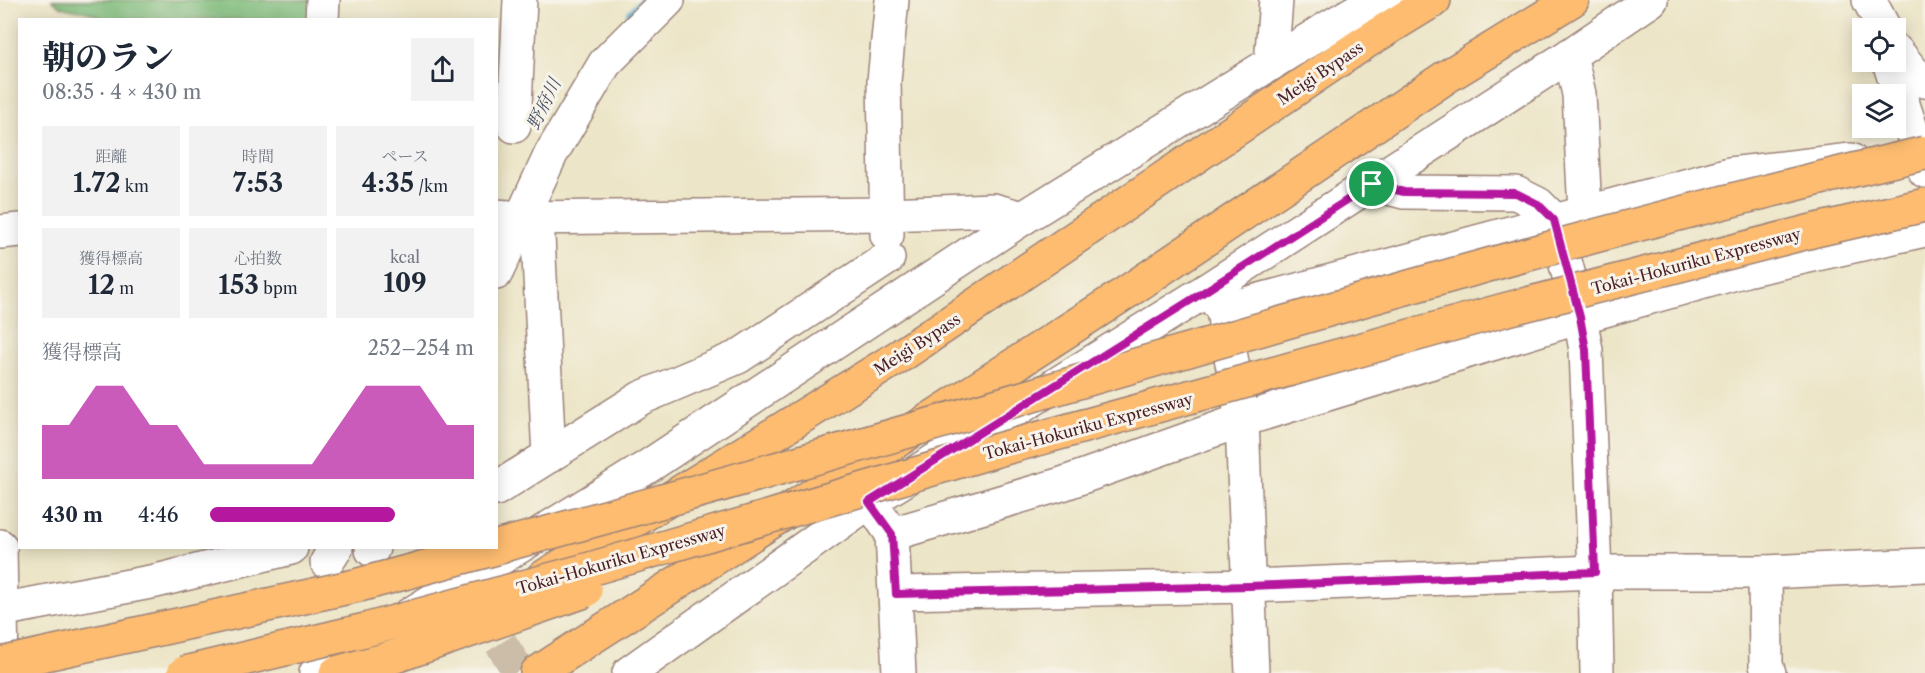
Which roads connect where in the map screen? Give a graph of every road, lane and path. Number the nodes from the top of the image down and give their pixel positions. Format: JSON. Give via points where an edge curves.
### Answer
{"nodes":[{"id":1,"x":323,"y":0,"type":"edge"},
{"id":2,"x":520,"y":0,"type":"edge"},
{"id":3,"x":668,"y":0,"type":"edge"},
{"id":4,"x":892,"y":0,"type":"edge"},
{"id":5,"x":1276,"y":0,"type":"edge"},
{"id":6,"x":1572,"y":0,"type":"edge"},
{"id":7,"x":1651,"y":0,"type":"edge"},
{"id":8,"x":1869,"y":0,"type":"edge"},
{"id":9,"x":1432,"y":1,"type":"edge"},
{"id":10,"x":322,"y":18,"type":"edge"},
{"id":11,"x":1875,"y":18,"type":"edge"},
{"id":12,"x":1879,"y":18,"type":"edge"},
{"id":13,"x":1925,"y":47,"type":"edge"},
{"id":14,"x":1906,"y":49,"type":"edge"},
{"id":15,"x":1570,"y":55,"type":"junction"},
{"id":16,"x":1906,"y":63,"type":"edge"},
{"id":17,"x":1271,"y":64,"type":"junction"},
{"id":18,"x":1893,"y":72,"type":"edge"},
{"id":19,"x":1925,"y":81,"type":"edge"},
{"id":20,"x":514,"y":126,"type":"dead end"},
{"id":21,"x":1922,"y":156,"type":"edge"},
{"id":22,"x":1372,"y":184,"type":"junction"},
{"id":23,"x":1925,"y":205,"type":"edge"},
{"id":24,"x":1585,"y":212,"type":"junction"},
{"id":25,"x":886,"y":214,"type":"junction"},
{"id":26,"x":518,"y":217,"type":"edge"},
{"id":27,"x":1023,"y":218,"type":"junction"},
{"id":28,"x":1554,"y":220,"type":"junction"},
{"id":29,"x":18,"y":230,"type":"edge"},
{"id":30,"x":1925,"y":230,"type":"edge"},
{"id":31,"x":0,"y":232,"type":"edge"},
{"id":32,"x":888,"y":258,"type":"junction"},
{"id":33,"x":498,"y":268,"type":"edge"},
{"id":34,"x":902,"y":297,"type":"junction"},
{"id":35,"x":1215,"y":300,"type":"junction"},
{"id":36,"x":1580,"y":317,"type":"junction"},
{"id":37,"x":1242,"y":420,"type":"junction"},
{"id":38,"x":1001,"y":449,"type":"junction"},
{"id":39,"x":549,"y":456,"type":"junction"},
{"id":40,"x":498,"y":488,"type":"edge"},
{"id":41,"x":869,"y":502,"type":"junction"},
{"id":42,"x":892,"y":534,"type":"junction"},
{"id":43,"x":0,"y":546,"type":"edge"},
{"id":44,"x":498,"y":547,"type":"edge"},
{"id":45,"x":287,"y":549,"type":"edge"},
{"id":46,"x":492,"y":549,"type":"edge"},
{"id":47,"x":1925,"y":565,"type":"edge"},
{"id":48,"x":1595,"y":572,"type":"junction"},
{"id":49,"x":1765,"y":572,"type":"junction"},
{"id":50,"x":1249,"y":586,"type":"junction"},
{"id":51,"x":896,"y":594,"type":"junction"},
{"id":52,"x":1,"y":610,"type":"edge"},
{"id":53,"x":0,"y":664,"type":"edge"},
{"id":54,"x":2,"y":673,"type":"edge"},
{"id":55,"x":184,"y":673,"type":"edge"},
{"id":56,"x":316,"y":673,"type":"edge"},
{"id":57,"x":336,"y":673,"type":"edge"},
{"id":58,"x":391,"y":673,"type":"edge"},
{"id":59,"x":537,"y":673,"type":"edge"},
{"id":60,"x":628,"y":673,"type":"edge"},
{"id":61,"x":899,"y":673,"type":"edge"},
{"id":62,"x":1251,"y":673,"type":"edge"},
{"id":63,"x":1597,"y":673,"type":"edge"},
{"id":64,"x":1769,"y":673,"type":"edge"}],
"edges":[{"from":1,"to":10,"type":"street"},
{"from":2,"to":20,"type":"street"},
{"from":3,"to":26,"type":"street","via":[[605,63]]},
{"from":4,"to":25,"type":"street","via":[[884,81]]},
{"from":5,"to":17,"type":"street"},
{"from":6,"to":59,"type":"highway","via":[[1446,77],[1127,292]]},
{"from":7,"to":15,"type":"street"},
{"from":8,"to":11,"type":"street"},
{"from":8,"to":12,"type":"street"},
{"from":9,"to":17,"type":"street","via":[[1365,6]]},
{"from":9,"to":58,"type":"highway","name":"Meigi Bypass","via":[[903,354]]},
{"from":13,"to":14,"type":"street"},
{"from":15,"to":22,"type":"street"},
{"from":15,"to":24,"type":"street","via":[[1579,94]]},
{"from":16,"to":19,"type":"street"},
{"from":17,"to":27,"type":"street"},
{"from":18,"to":21,"type":"street"},
{"from":21,"to":24,"type":"street","via":[[1862,158],[1730,174]]},
{"from":21,"to":44,"type":"highway","bridge":true,"via":[[1791,184],[1490,264]]},
{"from":22,"to":28,"type":"street","via":[[1404,192],[1516,193],[1538,204]]},
{"from":22,"to":35,"type":"street"},
{"from":23,"to":38,"type":"highway","name":"Tokai-Hokuriku Expressway","bridge":true,"via":[[1504,310]]},
{"from":24,"to":28,"type":"street"},
{"from":25,"to":26,"type":"street"},
{"from":25,"to":27,"type":"street","via":[[993,210]]},
{"from":25,"to":32,"type":"street"},
{"from":26,"to":33,"type":"street"},
{"from":26,"to":39,"type":"street"},
{"from":27,"to":34,"type":"street"},
{"from":28,"to":35,"type":"street"},
{"from":28,"to":36,"type":"street"},
{"from":29,"to":31,"type":"street"},
{"from":30,"to":36,"type":"street","via":[[1746,270]]},
{"from":32,"to":34,"type":"street"},
{"from":32,"to":39,"type":"street","via":[[738,357],[641,398]]},
{"from":34,"to":56,"type":"street","via":[[647,467]]},
{"from":35,"to":37,"type":"street"},
{"from":35,"to":41,"type":"street"},
{"from":36,"to":37,"type":"street"},
{"from":36,"to":48,"type":"street","via":[[1586,350]]},
{"from":37,"to":42,"type":"street","via":[[1062,484]]},
{"from":37,"to":50,"type":"street"},
{"from":38,"to":55,"type":"highway","name":"Tokai-Hokuriku Expressway","bridge":true,"via":[[579,572]]},
{"from":38,"to":57,"type":"highway","bridge":true,"via":[[393,657]]},
{"from":39,"to":40,"type":"street"},
{"from":41,"to":42,"type":"street"},
{"from":41,"to":60,"type":"street"},
{"from":42,"to":51,"type":"street"},
{"from":43,"to":52,"type":"street"},
{"from":45,"to":52,"type":"street","via":[[156,581]]},
{"from":46,"to":53,"type":"highway","bridge":true,"via":[[359,585]]},
{"from":47,"to":49,"type":"street"},
{"from":48,"to":49,"type":"street"},
{"from":48,"to":50,"type":"street"},
{"from":48,"to":63,"type":"street"},
{"from":49,"to":64,"type":"street"},
{"from":50,"to":51,"type":"street"},
{"from":50,"to":62,"type":"street"},
{"from":51,"to":61,"type":"street"},
{"from":52,"to":54,"type":"street"}]}
